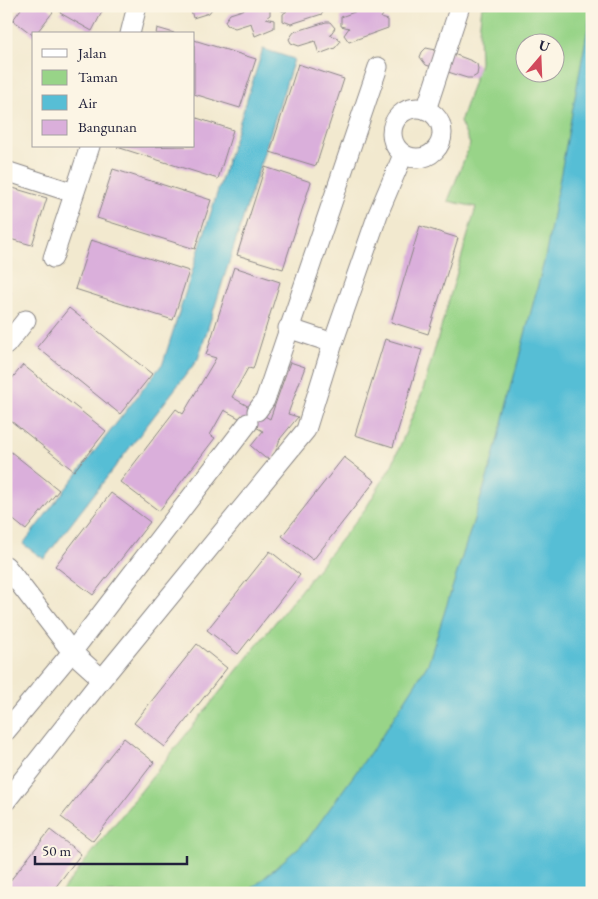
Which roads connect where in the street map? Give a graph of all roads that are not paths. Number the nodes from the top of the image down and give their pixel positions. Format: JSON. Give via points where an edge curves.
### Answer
{"nodes":[{"id":1,"x":137,"y":6,"type":"edge"},
{"id":2,"x":460,"y":6,"type":"edge"},
{"id":3,"x":130,"y":32,"type":"edge"},
{"id":4,"x":378,"y":67,"type":"dead end"},
{"id":5,"x":426,"y":110,"type":"junction"},
{"id":6,"x":89,"y":148,"type":"edge"},
{"id":7,"x":402,"y":155,"type":"junction"},
{"id":8,"x":6,"y":171,"type":"edge"},
{"id":9,"x":74,"y":193,"type":"junction"},
{"id":10,"x":53,"y":258,"type":"dead end"},
{"id":11,"x":26,"y":320,"type":"dead end"},
{"id":12,"x":288,"y":328,"type":"junction"},
{"id":13,"x":333,"y":343,"type":"junction"},
{"id":14,"x":6,"y":345,"type":"edge"},
{"id":15,"x":6,"y":566,"type":"edge"},
{"id":16,"x":72,"y":652,"type":"junction"},
{"id":17,"x":102,"y":679,"type":"junction"},
{"id":18,"x":6,"y":731,"type":"edge"},
{"id":19,"x":6,"y":801,"type":"edge"}],
"edges":[{"from":1,"to":3,"type":"street"},
{"from":2,"to":5,"type":"street"},
{"from":4,"to":12,"type":"street"},
{"from":5,"to":7,"type":"street","via":[[414,108],[402,112],[394,122],[391,134],[394,146]]},
{"from":5,"to":7,"type":"street","via":[[439,121],[442,138],[434,152],[419,159]]},
{"from":6,"to":9,"type":"street"},
{"from":7,"to":13,"type":"street"},
{"from":8,"to":9,"type":"street"},
{"from":9,"to":10,"type":"street"},
{"from":11,"to":14,"type":"street"},
{"from":12,"to":13,"type":"street"},
{"from":12,"to":16,"type":"street","via":[[265,400]]},
{"from":13,"to":17,"type":"street","via":[[303,434]]},
{"from":15,"to":16,"type":"street"},
{"from":16,"to":17,"type":"street"},
{"from":16,"to":18,"type":"street"},
{"from":17,"to":19,"type":"street"}]}
